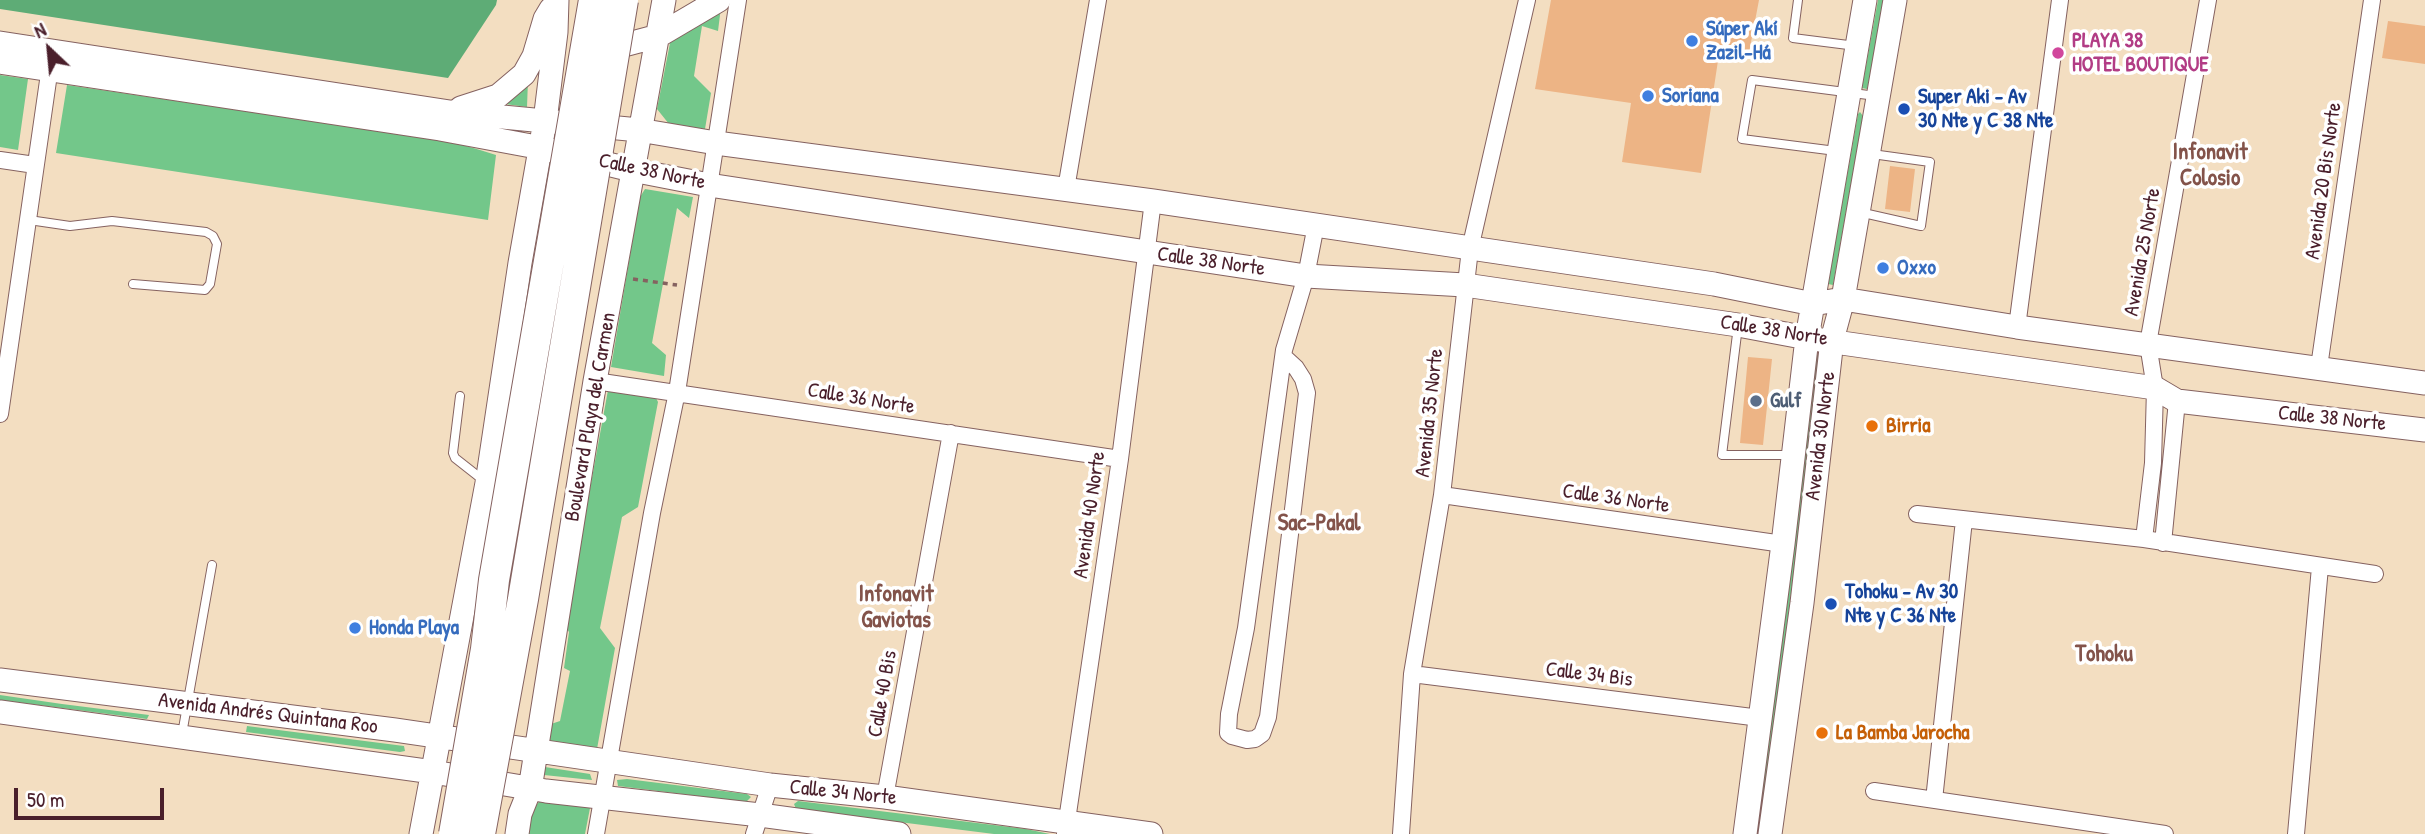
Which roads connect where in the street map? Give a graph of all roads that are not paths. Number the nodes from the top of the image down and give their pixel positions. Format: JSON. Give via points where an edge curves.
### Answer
{"nodes":[{"id":1,"x":557,"y":0,"type":"edge"},
{"id":2,"x":577,"y":0,"type":"edge"},
{"id":3,"x":594,"y":0,"type":"edge"},
{"id":4,"x":622,"y":0,"type":"edge"},
{"id":5,"x":639,"y":0,"type":"edge"},
{"id":6,"x":664,"y":0,"type":"edge"},
{"id":7,"x":719,"y":0,"type":"edge"},
{"id":8,"x":738,"y":0,"type":"edge"},
{"id":9,"x":1098,"y":0,"type":"edge"},
{"id":10,"x":1527,"y":0,"type":"edge"},
{"id":11,"x":1798,"y":0,"type":"edge"},
{"id":12,"x":1865,"y":0,"type":"edge"},
{"id":13,"x":1895,"y":0,"type":"edge"},
{"id":14,"x":2060,"y":0,"type":"edge"},
{"id":15,"x":2208,"y":0,"type":"edge"},
{"id":16,"x":2372,"y":0,"type":"edge"},
{"id":17,"x":658,"y":36,"type":"junction"},
{"id":18,"x":0,"y":43,"type":"edge"},
{"id":19,"x":1856,"y":46,"type":"junction"},
{"id":20,"x":51,"y":60,"type":"junction"},
{"id":21,"x":0,"y":62,"type":"edge"},
{"id":22,"x":1848,"y":94,"type":"junction"},
{"id":23,"x":1879,"y":97,"type":"junction"},
{"id":24,"x":576,"y":104,"type":"junction"},
{"id":25,"x":606,"y":104,"type":"junction"},
{"id":26,"x":450,"y":112,"type":"junction"},
{"id":27,"x":545,"y":121,"type":"junction"},
{"id":28,"x":639,"y":130,"type":"junction"},
{"id":29,"x":716,"y":143,"type":"junction"},
{"id":30,"x":541,"y":148,"type":"junction"},
{"id":31,"x":1838,"y":152,"type":"junction"},
{"id":32,"x":1868,"y":154,"type":"junction"},
{"id":33,"x":0,"y":160,"type":"edge"},
{"id":34,"x":35,"y":165,"type":"junction"},
{"id":35,"x":632,"y":170,"type":"junction"},
{"id":36,"x":709,"y":185,"type":"junction"},
{"id":37,"x":1066,"y":189,"type":"junction"},
{"id":38,"x":1153,"y":201,"type":"junction"},
{"id":39,"x":1858,"y":211,"type":"junction"},
{"id":40,"x":29,"y":220,"type":"junction"},
{"id":41,"x":1315,"y":225,"type":"junction"},
{"id":42,"x":1471,"y":249,"type":"junction"},
{"id":43,"x":1147,"y":252,"type":"junction"},
{"id":44,"x":1306,"y":276,"type":"junction"},
{"id":45,"x":133,"y":284,"type":"dead end"},
{"id":46,"x":1465,"y":285,"type":"junction"},
{"id":47,"x":1843,"y":299,"type":"junction"},
{"id":48,"x":1813,"y":304,"type":"junction"},
{"id":49,"x":513,"y":311,"type":"junction"},
{"id":50,"x":607,"y":324,"type":"junction"},
{"id":51,"x":1738,"y":325,"type":"junction"},
{"id":52,"x":2017,"y":327,"type":"junction"},
{"id":53,"x":6,"y":337,"type":"edge"},
{"id":54,"x":1807,"y":338,"type":"junction"},
{"id":55,"x":1832,"y":340,"type":"junction"},
{"id":56,"x":2148,"y":344,"type":"junction"},
{"id":57,"x":1284,"y":357,"type":"junction"},
{"id":58,"x":2319,"y":367,"type":"junction"},
{"id":59,"x":595,"y":381,"type":"junction"},
{"id":60,"x":2425,"y":383,"type":"edge"},
{"id":61,"x":2155,"y":388,"type":"junction"},
{"id":62,"x":677,"y":392,"type":"junction"},
{"id":63,"x":460,"y":396,"type":"dead end"},
{"id":64,"x":2177,"y":401,"type":"junction"},
{"id":65,"x":0,"y":414,"type":"edge"},
{"id":66,"x":2425,"y":430,"type":"edge"},
{"id":67,"x":951,"y":433,"type":"junction"},
{"id":68,"x":1793,"y":455,"type":"junction"},
{"id":69,"x":1120,"y":459,"type":"junction"},
{"id":70,"x":487,"y":483,"type":"junction"},
{"id":71,"x":1442,"y":495,"type":"junction"},
{"id":72,"x":1917,"y":514,"type":"dead end"},
{"id":73,"x":1964,"y":520,"type":"junction"},
{"id":74,"x":2144,"y":539,"type":"junction"},
{"id":75,"x":2163,"y":543,"type":"junction"},
{"id":76,"x":1783,"y":544,"type":"junction"},
{"id":77,"x":212,"y":565,"type":"dead end"},
{"id":78,"x":2320,"y":567,"type":"junction"},
{"id":79,"x":2375,"y":574,"type":"dead end"},
{"id":80,"x":494,"y":580,"type":"junction"},
{"id":81,"x":523,"y":600,"type":"junction"},
{"id":82,"x":1412,"y":674,"type":"junction"},
{"id":83,"x":0,"y":680,"type":"edge"},
{"id":84,"x":188,"y":704,"type":"junction"},
{"id":85,"x":0,"y":712,"type":"edge"},
{"id":86,"x":1760,"y":718,"type":"junction"},
{"id":87,"x":181,"y":737,"type":"junction"},
{"id":88,"x":438,"y":737,"type":"junction"},
{"id":89,"x":536,"y":751,"type":"junction"},
{"id":90,"x":609,"y":762,"type":"junction"},
{"id":91,"x":433,"y":772,"type":"junction"},
{"id":92,"x":770,"y":785,"type":"junction"},
{"id":93,"x":530,"y":789,"type":"junction"},
{"id":94,"x":1874,"y":791,"type":"dead end"},
{"id":95,"x":885,"y":797,"type":"junction"},
{"id":96,"x":603,"y":799,"type":"junction"},
{"id":97,"x":1934,"y":800,"type":"junction"},
{"id":98,"x":757,"y":825,"type":"edge"},
{"id":99,"x":1065,"y":828,"type":"edge"},
{"id":100,"x":421,"y":834,"type":"edge"},
{"id":101,"x":434,"y":834,"type":"edge"},
{"id":102,"x":454,"y":834,"type":"edge"},
{"id":103,"x":480,"y":834,"type":"edge"},
{"id":104,"x":497,"y":834,"type":"edge"},
{"id":105,"x":517,"y":834,"type":"edge"},
{"id":106,"x":596,"y":834,"type":"edge"},
{"id":107,"x":900,"y":834,"type":"edge"},
{"id":108,"x":1151,"y":834,"type":"edge"},
{"id":109,"x":1401,"y":834,"type":"edge"},
{"id":110,"x":1745,"y":834,"type":"edge"},
{"id":111,"x":1770,"y":834,"type":"edge"},
{"id":112,"x":2165,"y":834,"type":"edge"},
{"id":113,"x":2296,"y":834,"type":"edge"}],
"edges":[{"from":1,"to":17,"type":"main road","via":[[565,35],[591,48]]},
{"from":1,"to":26,"type":"main road","via":[[524,74],[498,96]]},
{"from":1,"to":27,"type":"main road"},
{"from":2,"to":24,"type":"highway","bridge":true},
{"from":3,"to":24,"type":"highway","bridge":true},
{"from":4,"to":25,"type":"highway","bridge":true},
{"from":5,"to":25,"type":"highway","via":[[620,78]]},
{"from":6,"to":17,"type":"main road","name":"Boulevard Playa del Carmen"},
{"from":7,"to":17,"type":"main road"},
{"from":8,"to":29,"type":"street"},
{"from":9,"to":37,"type":"street"},
{"from":10,"to":42,"type":"street","name":"Avenida 35 Norte"},
{"from":11,"to":19,"type":"lane","via":[[1793,38]]},
{"from":12,"to":19,"type":"main road","name":"Avenida 30 Norte"},
{"from":13,"to":23,"type":"main road","name":"Avenida 30 Norte"},
{"from":14,"to":52,"type":"street"},
{"from":15,"to":56,"type":"street","name":"Avenida 25 Norte"},
{"from":16,"to":58,"type":"street","name":"Avenida 20 Bis Norte"},
{"from":17,"to":28,"type":"main road","name":"Boulevard Playa del Carmen"},
{"from":18,"to":20,"type":"main road","name":"Calle 38 Norte"},
{"from":19,"to":22,"type":"main road","name":"Avenida 30 Norte"},
{"from":20,"to":21,"type":"main road","name":"Calle 38 Norte"},
{"from":20,"to":26,"type":"main road","name":"Calle 38 Norte"},
{"from":20,"to":30,"type":"main road","name":"Calle 38 Norte"},
{"from":20,"to":34,"type":"street"},
{"from":22,"to":23,"type":"lane"},
{"from":22,"to":31,"type":"main road","name":"Avenida 30 Norte"},
{"from":22,"to":31,"type":"lane","via":[[1752,80],[1741,139]]},
{"from":23,"to":32,"type":"main road","name":"Avenida 30 Norte"},
{"from":24,"to":80,"type":"highway","bridge":true},
{"from":25,"to":81,"type":"highway","bridge":true},
{"from":26,"to":27,"type":"main road","name":"Calle 38 Norte"},
{"from":27,"to":28,"type":"main road","name":"Calle 38 Norte"},
{"from":27,"to":30,"type":"main road"},
{"from":28,"to":29,"type":"main road","name":"Calle 38 Norte"},
{"from":28,"to":35,"type":"main road","name":"Boulevard Playa del Carmen"},
{"from":29,"to":36,"type":"street"},
{"from":29,"to":37,"type":"main road","name":"Calle 38 Norte"},
{"from":30,"to":35,"type":"main road","name":"Calle 38 Norte"},
{"from":30,"to":49,"type":"main road"},
{"from":31,"to":48,"type":"main road","name":"Avenida 30 Norte"},
{"from":32,"to":39,"type":"main road","name":"Avenida 30 Norte"},
{"from":32,"to":39,"type":"lane","via":[[1930,162],[1921,226]]},
{"from":33,"to":34,"type":"street"},
{"from":34,"to":40,"type":"street"},
{"from":35,"to":36,"type":"main road","name":"Calle 38 Norte"},
{"from":35,"to":50,"type":"main road","name":"Boulevard Playa del Carmen"},
{"from":36,"to":43,"type":"main road","name":"Calle 38 Norte"},
{"from":36,"to":62,"type":"street"},
{"from":37,"to":38,"type":"main road","name":"Calle 38 Norte"},
{"from":38,"to":41,"type":"main road","name":"Calle 38 Norte"},
{"from":38,"to":43,"type":"street","name":"Avenida 40 Norte"},
{"from":39,"to":47,"type":"main road","name":"Avenida 30 Norte"},
{"from":40,"to":45,"type":"lane","via":[[70,226],[112,221],[206,232],[218,244],[205,290]]},
{"from":40,"to":53,"type":"street"},
{"from":41,"to":42,"type":"main road","name":"Calle 38 Norte"},
{"from":41,"to":44,"type":"street"},
{"from":42,"to":46,"type":"street","name":"Avenida 35 Norte"},
{"from":42,"to":48,"type":"main road","name":"Calle 38 Norte","via":[[1714,284]]},
{"from":43,"to":44,"type":"main road","name":"Calle 38 Norte"},
{"from":43,"to":69,"type":"street","name":"Avenida 40 Norte"},
{"from":44,"to":46,"type":"main road","name":"Calle 38 Norte"},
{"from":44,"to":57,"type":"street"},
{"from":46,"to":51,"type":"main road","name":"Calle 38 Norte"},
{"from":46,"to":71,"type":"street","name":"Avenida 35 Norte"},
{"from":47,"to":48,"type":"main road","name":"Calle 38 Norte"},
{"from":47,"to":52,"type":"main road","name":"Calle 38 Norte"},
{"from":47,"to":55,"type":"main road","name":"Avenida 30 Norte"},
{"from":48,"to":54,"type":"main road","name":"Avenida 30 Norte"},
{"from":49,"to":50,"type":"main road","via":[[532,285],[563,278],[582,286],[599,304]]},
{"from":49,"to":70,"type":"main road"},
{"from":50,"to":59,"type":"main road","name":"Boulevard Playa del Carmen"},
{"from":51,"to":54,"type":"main road","name":"Calle 38 Norte"},
{"from":51,"to":68,"type":"lane","via":[[1723,455]]},
{"from":52,"to":56,"type":"main road","name":"Calle 38 Norte"},
{"from":53,"to":65,"type":"street"},
{"from":54,"to":55,"type":"main road","name":"Calle 38 Norte"},
{"from":54,"to":68,"type":"main road","name":"Avenida 30 Norte"},
{"from":55,"to":61,"type":"main road","name":"Calle 38 Norte"},
{"from":55,"to":111,"type":"main road","name":"Avenida 30 Norte"},
{"from":56,"to":58,"type":"main road","name":"Calle 38 Norte"},
{"from":56,"to":61,"type":"street","name":"Avenida 25 Norte"},
{"from":57,"to":57,"type":"street","via":[[1227,729],[1232,736],[1247,740],[1262,734],[1268,717],[1307,393],[1296,368]]},
{"from":58,"to":60,"type":"main road","name":"Calle 38 Norte"},
{"from":59,"to":62,"type":"street","name":"Calle 36 Norte"},
{"from":59,"to":89,"type":"main road","name":"Boulevard Playa del Carmen"},
{"from":61,"to":64,"type":"main road","name":"Calle 38 Norte"},
{"from":61,"to":74,"type":"street","name":"Avenida 25 Norte"},
{"from":62,"to":67,"type":"street","name":"Calle 36 Norte"},
{"from":62,"to":90,"type":"street"},
{"from":63,"to":70,"type":"lane","via":[[453,453]]},
{"from":64,"to":66,"type":"main road","name":"Calle 38 Norte"},
{"from":64,"to":75,"type":"street"},
{"from":67,"to":69,"type":"street","name":"Calle 36 Norte"},
{"from":67,"to":95,"type":"street","name":"Calle 40 Bis"},
{"from":68,"to":76,"type":"main road","name":"Avenida 30 Norte"},
{"from":69,"to":99,"type":"street","name":"Avenida 40 Norte"},
{"from":70,"to":88,"type":"main road"},
{"from":71,"to":76,"type":"street","name":"Calle 36 Norte"},
{"from":71,"to":82,"type":"street","name":"Avenida 35 Norte"},
{"from":72,"to":73,"type":"street"},
{"from":73,"to":74,"type":"street"},
{"from":73,"to":97,"type":"street"},
{"from":74,"to":75,"type":"street"},
{"from":75,"to":78,"type":"street"},
{"from":76,"to":86,"type":"main road","name":"Avenida 30 Norte"},
{"from":77,"to":84,"type":"lane"},
{"from":78,"to":79,"type":"street"},
{"from":78,"to":113,"type":"street"},
{"from":80,"to":101,"type":"highway","bridge":true,"via":[[470,645]]},
{"from":80,"to":102,"type":"highway","bridge":true},
{"from":81,"to":103,"type":"highway","bridge":true},
{"from":81,"to":104,"type":"highway","bridge":true,"via":[[528,656]]},
{"from":82,"to":86,"type":"street","name":"Calle 34 Bis"},
{"from":82,"to":109,"type":"street","name":"Avenida 35 Norte"},
{"from":83,"to":84,"type":"main road","name":"Avenida Andrés Quintana Roo"},
{"from":84,"to":87,"type":"lane"},
{"from":84,"to":88,"type":"main road","name":"Avenida Andrés Quintana Roo"},
{"from":85,"to":87,"type":"main road","name":"Avenida Andrés Quintana Roo"},
{"from":86,"to":110,"type":"main road","name":"Avenida 30 Norte"},
{"from":87,"to":91,"type":"main road","name":"Avenida Andrés Quintana Roo"},
{"from":88,"to":89,"type":"main road","name":"Avenida Andrés Quintana Roo"},
{"from":88,"to":91,"type":"main road"},
{"from":89,"to":90,"type":"main road","name":"Calle 34 Norte"},
{"from":89,"to":93,"type":"main road","name":"Boulevard Playa del Carmen"},
{"from":90,"to":92,"type":"main road","name":"Calle 34 Norte"},
{"from":90,"to":96,"type":"street"},
{"from":91,"to":93,"type":"main road","name":"Avenida Andrés Quintana Roo"},
{"from":91,"to":100,"type":"main road"},
{"from":92,"to":95,"type":"main road","name":"Calle 34 Norte"},
{"from":92,"to":98,"type":"street"},
{"from":93,"to":96,"type":"main road","name":"Calle 34 Norte"},
{"from":93,"to":105,"type":"main road","name":"Boulevard Playa del Carmen"},
{"from":94,"to":97,"type":"street"},
{"from":95,"to":99,"type":"main road","name":"Calle 34 Norte"},
{"from":96,"to":98,"type":"main road","name":"Calle 34 Norte"},
{"from":96,"to":106,"type":"street"},
{"from":97,"to":112,"type":"street"},
{"from":98,"to":107,"type":"main road","name":"Calle 34 Norte"},
{"from":99,"to":108,"type":"main road","name":"Calle 34 Norte"}]}
